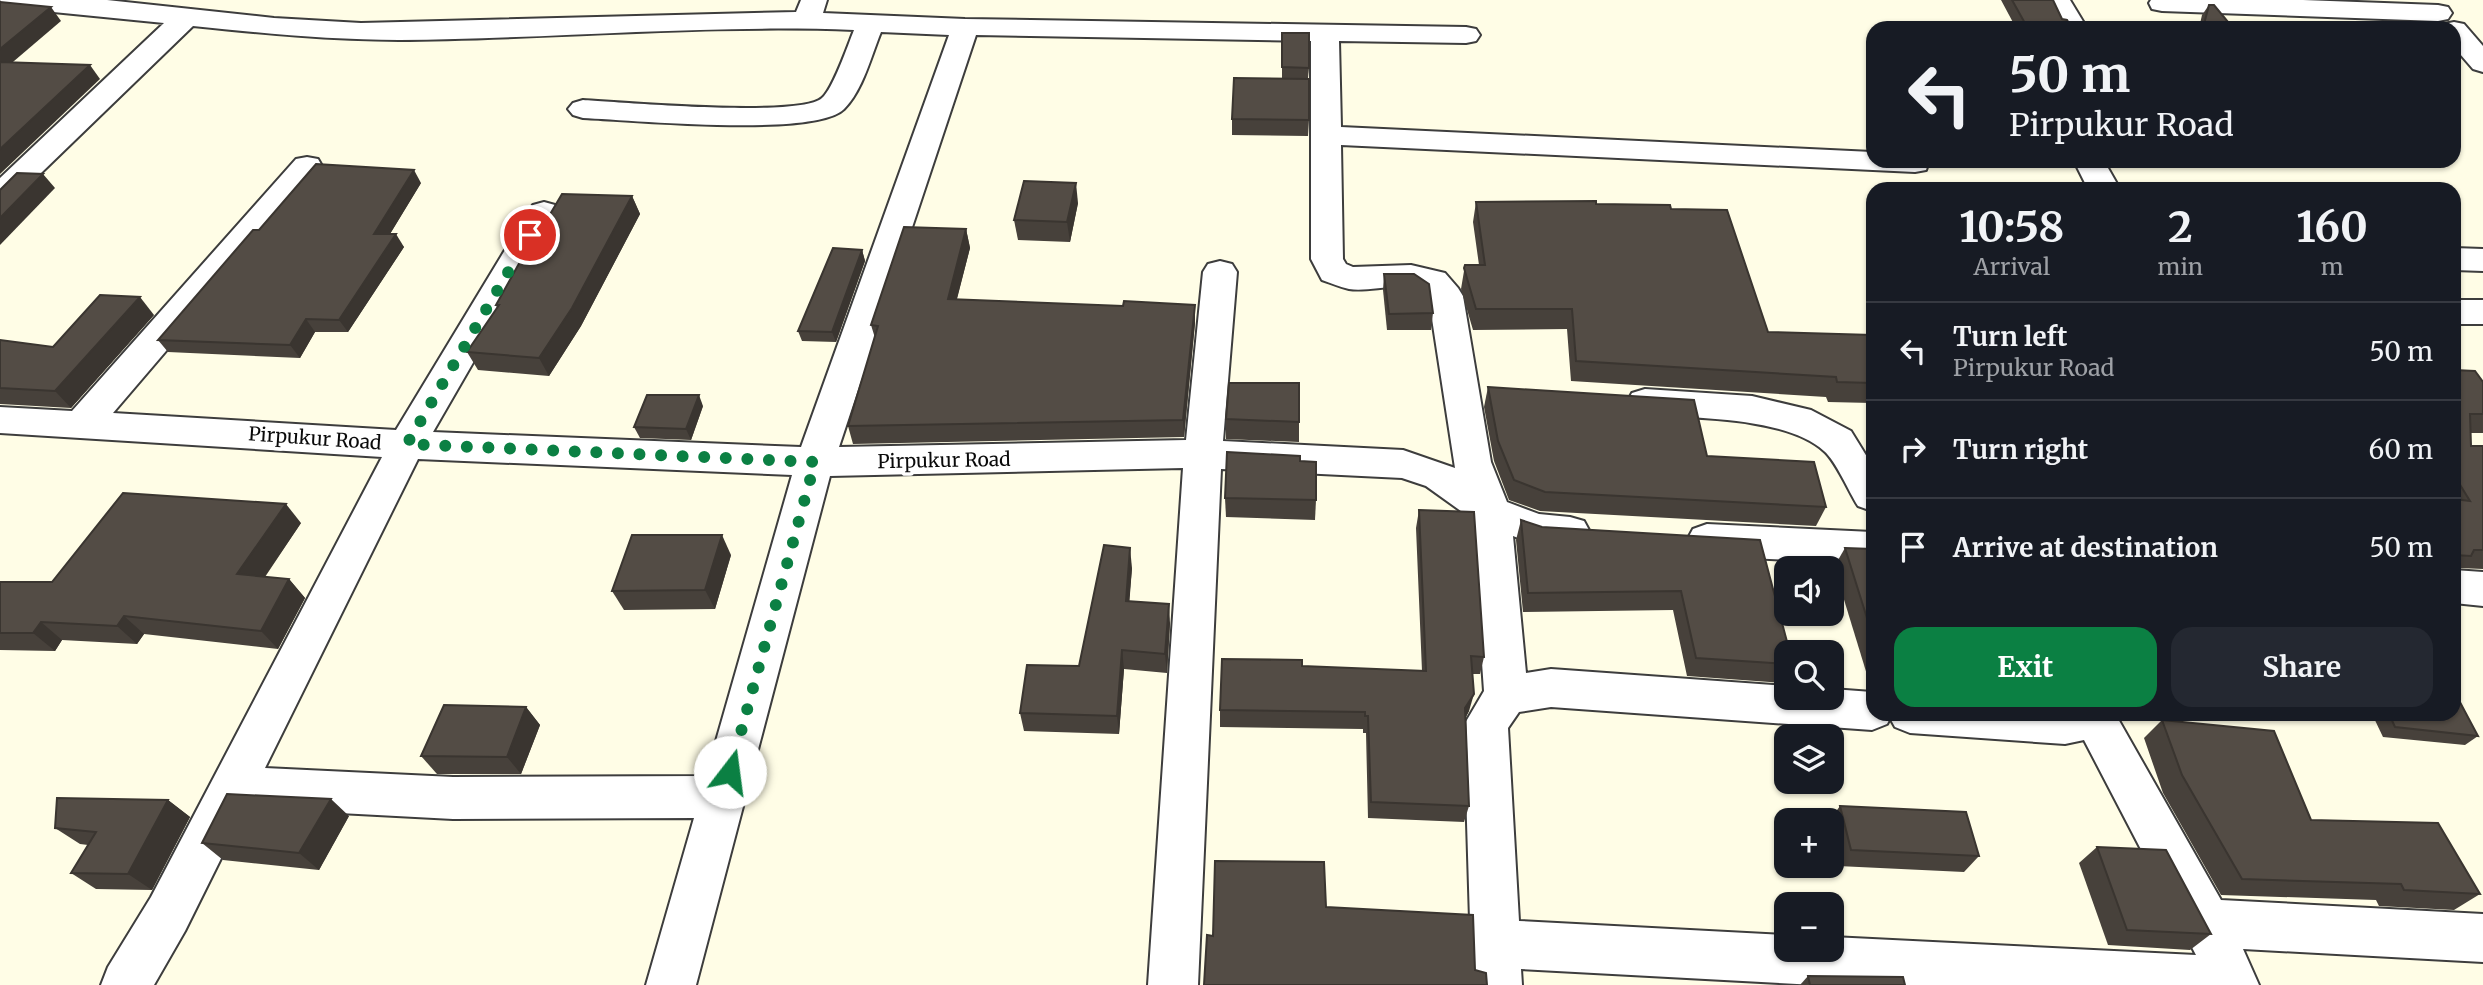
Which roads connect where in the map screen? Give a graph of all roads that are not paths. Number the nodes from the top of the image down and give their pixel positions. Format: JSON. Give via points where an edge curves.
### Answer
{"nodes":[{"id":1,"x":13,"y":0,"type":"edge"},
{"id":2,"x":2057,"y":0,"type":"edge"},
{"id":3,"x":2162,"y":3,"type":"dead end"},
{"id":4,"x":137,"y":4,"type":"edge"},
{"id":5,"x":810,"y":10,"type":"edge"},
{"id":6,"x":631,"y":12,"type":"edge"},
{"id":7,"x":188,"y":15,"type":"junction"},
{"id":8,"x":2442,"y":18,"type":"edge"},
{"id":9,"x":2069,"y":21,"type":"edge"},
{"id":10,"x":871,"y":23,"type":"junction"},
{"id":11,"x":965,"y":27,"type":"junction"},
{"id":12,"x":1325,"y":33,"type":"junction"},
{"id":13,"x":1466,"y":35,"type":"dead end"},
{"id":14,"x":2461,"y":39,"type":"edge"},
{"id":15,"x":2483,"y":63,"type":"edge"},
{"id":16,"x":583,"y":108,"type":"dead end"},
{"id":17,"x":1326,"y":135,"type":"junction"},
{"id":18,"x":1866,"y":161,"type":"edge"},
{"id":19,"x":307,"y":166,"type":"dead end"},
{"id":20,"x":0,"y":195,"type":"edge"},
{"id":21,"x":544,"y":212,"type":"dead end"},
{"id":22,"x":2461,"y":258,"type":"edge"},
{"id":23,"x":2483,"y":260,"type":"edge"},
{"id":24,"x":1220,"y":272,"type":"dead end"},
{"id":25,"x":2461,"y":312,"type":"edge"},
{"id":26,"x":2483,"y":312,"type":"edge"},
{"id":27,"x":1614,"y":400,"type":"edge"},
{"id":28,"x":0,"y":420,"type":"edge"},
{"id":29,"x":82,"y":424,"type":"junction"},
{"id":30,"x":407,"y":444,"type":"junction"},
{"id":31,"x":1203,"y":454,"type":"junction"},
{"id":32,"x":815,"y":462,"type":"junction"},
{"id":33,"x":1866,"y":486,"type":"edge"},
{"id":34,"x":1490,"y":512,"type":"junction"},
{"id":35,"x":1606,"y":535,"type":"edge"},
{"id":36,"x":1673,"y":538,"type":"edge"},
{"id":37,"x":1866,"y":548,"type":"edge"},
{"id":38,"x":2461,"y":587,"type":"edge"},
{"id":39,"x":2483,"y":589,"type":"edge"},
{"id":40,"x":1506,"y":695,"type":"junction"},
{"id":41,"x":1866,"y":711,"type":"edge"},
{"id":42,"x":2009,"y":721,"type":"edge"},
{"id":43,"x":2080,"y":721,"type":"edge"},
{"id":44,"x":2098,"y":721,"type":"edge"},
{"id":45,"x":233,"y":787,"type":"junction"},
{"id":46,"x":723,"y":797,"type":"junction"},
{"id":47,"x":2207,"y":923,"type":"junction"},
{"id":48,"x":2483,"y":938,"type":"edge"},
{"id":49,"x":1496,"y":965,"type":"edge"},
{"id":50,"x":2233,"y":983,"type":"edge"},
{"id":51,"x":126,"y":985,"type":"edge"},
{"id":52,"x":671,"y":985,"type":"edge"},
{"id":53,"x":1174,"y":985,"type":"edge"}],
"edges":[{"from":1,"to":4,"type":"street"},
{"from":2,"to":9,"type":"street"},
{"from":3,"to":8,"type":"street"},
{"from":4,"to":7,"type":"street"},
{"from":5,"to":6,"type":"street"},
{"from":5,"to":10,"type":"street"},
{"from":6,"to":7,"type":"street","via":[[505,30],[363,31],[287,28]]},
{"from":7,"to":20,"type":"street"},
{"from":10,"to":11,"type":"street"},
{"from":10,"to":16,"type":"street","via":[[835,103],[822,111],[740,115]]},
{"from":11,"to":12,"type":"street"},
{"from":11,"to":32,"type":"street"},
{"from":12,"to":13,"type":"street"},
{"from":12,"to":17,"type":"street"},
{"from":14,"to":15,"type":"street"},
{"from":17,"to":18,"type":"street"},
{"from":17,"to":34,"type":"street","via":[[1327,260],[1334,272],[1352,278],[1411,276],[1433,281],[1446,296],[1475,391],[1472,462]]},
{"from":19,"to":29,"type":"street"},
{"from":21,"to":30,"type":"street"},
{"from":22,"to":23,"type":"street"},
{"from":24,"to":31,"type":"street"},
{"from":25,"to":26,"type":"street"},
{"from":27,"to":33,"type":"street","via":[[1752,410],[1798,420],[1838,442]]},
{"from":28,"to":29,"type":"street","name":"Pirpukur Road"},
{"from":29,"to":30,"type":"street","name":"Pirpukur Road"},
{"from":30,"to":32,"type":"street","name":"Pirpukur Road"},
{"from":30,"to":45,"type":"street"},
{"from":31,"to":32,"type":"street","name":"Pirpukur Road"},
{"from":31,"to":34,"type":"street","name":"Pirpukur Road","via":[[1403,464],[1439,477]]},
{"from":31,"to":53,"type":"street"},
{"from":32,"to":46,"type":"street"},
{"from":34,"to":35,"type":"street","name":"Pirpukur Road","via":[[1537,529]]},
{"from":34,"to":40,"type":"street"},
{"from":36,"to":37,"type":"street"},
{"from":38,"to":39,"type":"street"},
{"from":40,"to":41,"type":"street","via":[[1551,688]]},
{"from":40,"to":49,"type":"street","via":[[1486,725]]},
{"from":42,"to":43,"type":"street","via":[[2065,725]]},
{"from":44,"to":47,"type":"street"},
{"from":45,"to":46,"type":"street","via":[[453,798]]},
{"from":45,"to":51,"type":"street","via":[[169,914]]},
{"from":46,"to":52,"type":"street"},
{"from":47,"to":48,"type":"street"},
{"from":47,"to":50,"type":"street"},
{"from":49,"to":50,"type":"street"}]}
